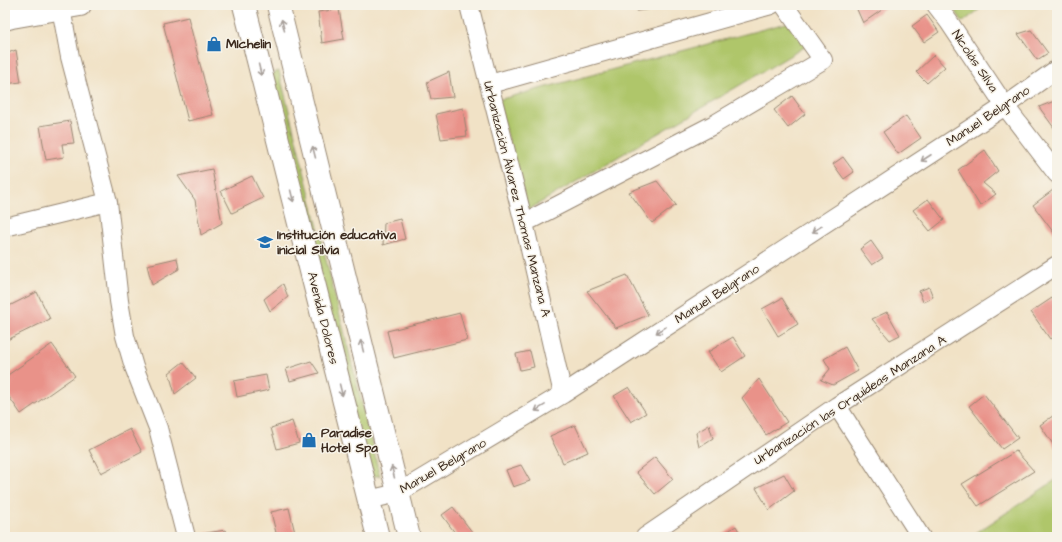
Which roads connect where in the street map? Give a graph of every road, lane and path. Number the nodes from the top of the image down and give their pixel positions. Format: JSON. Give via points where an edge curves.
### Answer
{"nodes":[{"id":1,"x":244,"y":5,"type":"edge"},
{"id":2,"x":278,"y":5,"type":"edge"},
{"id":3,"x":469,"y":5,"type":"edge"},
{"id":4,"x":771,"y":5,"type":"edge"},
{"id":5,"x":784,"y":5,"type":"edge"},
{"id":6,"x":936,"y":5,"type":"edge"},
{"id":7,"x":70,"y":6,"type":"edge"},
{"id":8,"x":5,"y":20,"type":"edge"},
{"id":9,"x":1057,"y":69,"type":"edge"},
{"id":10,"x":490,"y":84,"type":"junction"},
{"id":11,"x":1005,"y":106,"type":"junction"},
{"id":12,"x":1057,"y":174,"type":"edge"},
{"id":13,"x":108,"y":202,"type":"junction"},
{"id":14,"x":524,"y":223,"type":"junction"},
{"id":15,"x":5,"y":227,"type":"edge"},
{"id":16,"x":1057,"y":265,"type":"edge"},
{"id":17,"x":563,"y":394,"type":"junction"},
{"id":18,"x":837,"y":406,"type":"junction"},
{"id":19,"x":398,"y":493,"type":"junction"},
{"id":20,"x":368,"y":500,"type":"junction"},
{"id":21,"x":186,"y":537,"type":"edge"},
{"id":22,"x":378,"y":537,"type":"edge"},
{"id":23,"x":409,"y":537,"type":"edge"},
{"id":24,"x":646,"y":537,"type":"edge"},
{"id":25,"x":921,"y":537,"type":"edge"}],
"edges":[{"from":1,"to":20,"type":"main road","name":"Avenida Dolores","one_way":true},
{"from":19,"to":2,"type":"main road","one_way":true},
{"from":3,"to":10,"type":"street","name":"Urbanización Álvarez Thomas Manzana A"},
{"from":4,"to":10,"type":"street"},
{"from":5,"to":14,"type":"street","via":[[823,60],[713,125]]},
{"from":6,"to":11,"type":"street","name":"Nicolás SIlva"},
{"from":7,"to":8,"type":"main road"},
{"from":7,"to":13,"type":"street","via":[[70,57]]},
{"from":9,"to":11,"type":"street","name":"Manuel Belgrano"},
{"from":10,"to":14,"type":"street","name":"Urbanización Álvarez Thomas Manzana A"},
{"from":11,"to":12,"type":"street","name":"Nicolás SIlva"},
{"from":11,"to":17,"type":"street","name":"Manuel Belgrano","one_way":true},
{"from":13,"to":15,"type":"street"},
{"from":13,"to":21,"type":"street","via":[[125,336],[158,428]]},
{"from":14,"to":17,"type":"street","name":"Urbanización Álvarez Thomas Manzana A"},
{"from":16,"to":18,"type":"street","name":"Urbanización las Orquídeas Manzana A"},
{"from":17,"to":19,"type":"street","name":"Manuel Belgrano","one_way":true},
{"from":18,"to":24,"type":"street","name":"Urbanización las Orquídeas Manzana A"},
{"from":18,"to":25,"type":"street"},
{"from":19,"to":20,"type":"street","name":"Manuel Belgrano"},
{"from":19,"to":23,"type":"main road"},
{"from":20,"to":22,"type":"main road","name":"Avenida Dolores"}]}
